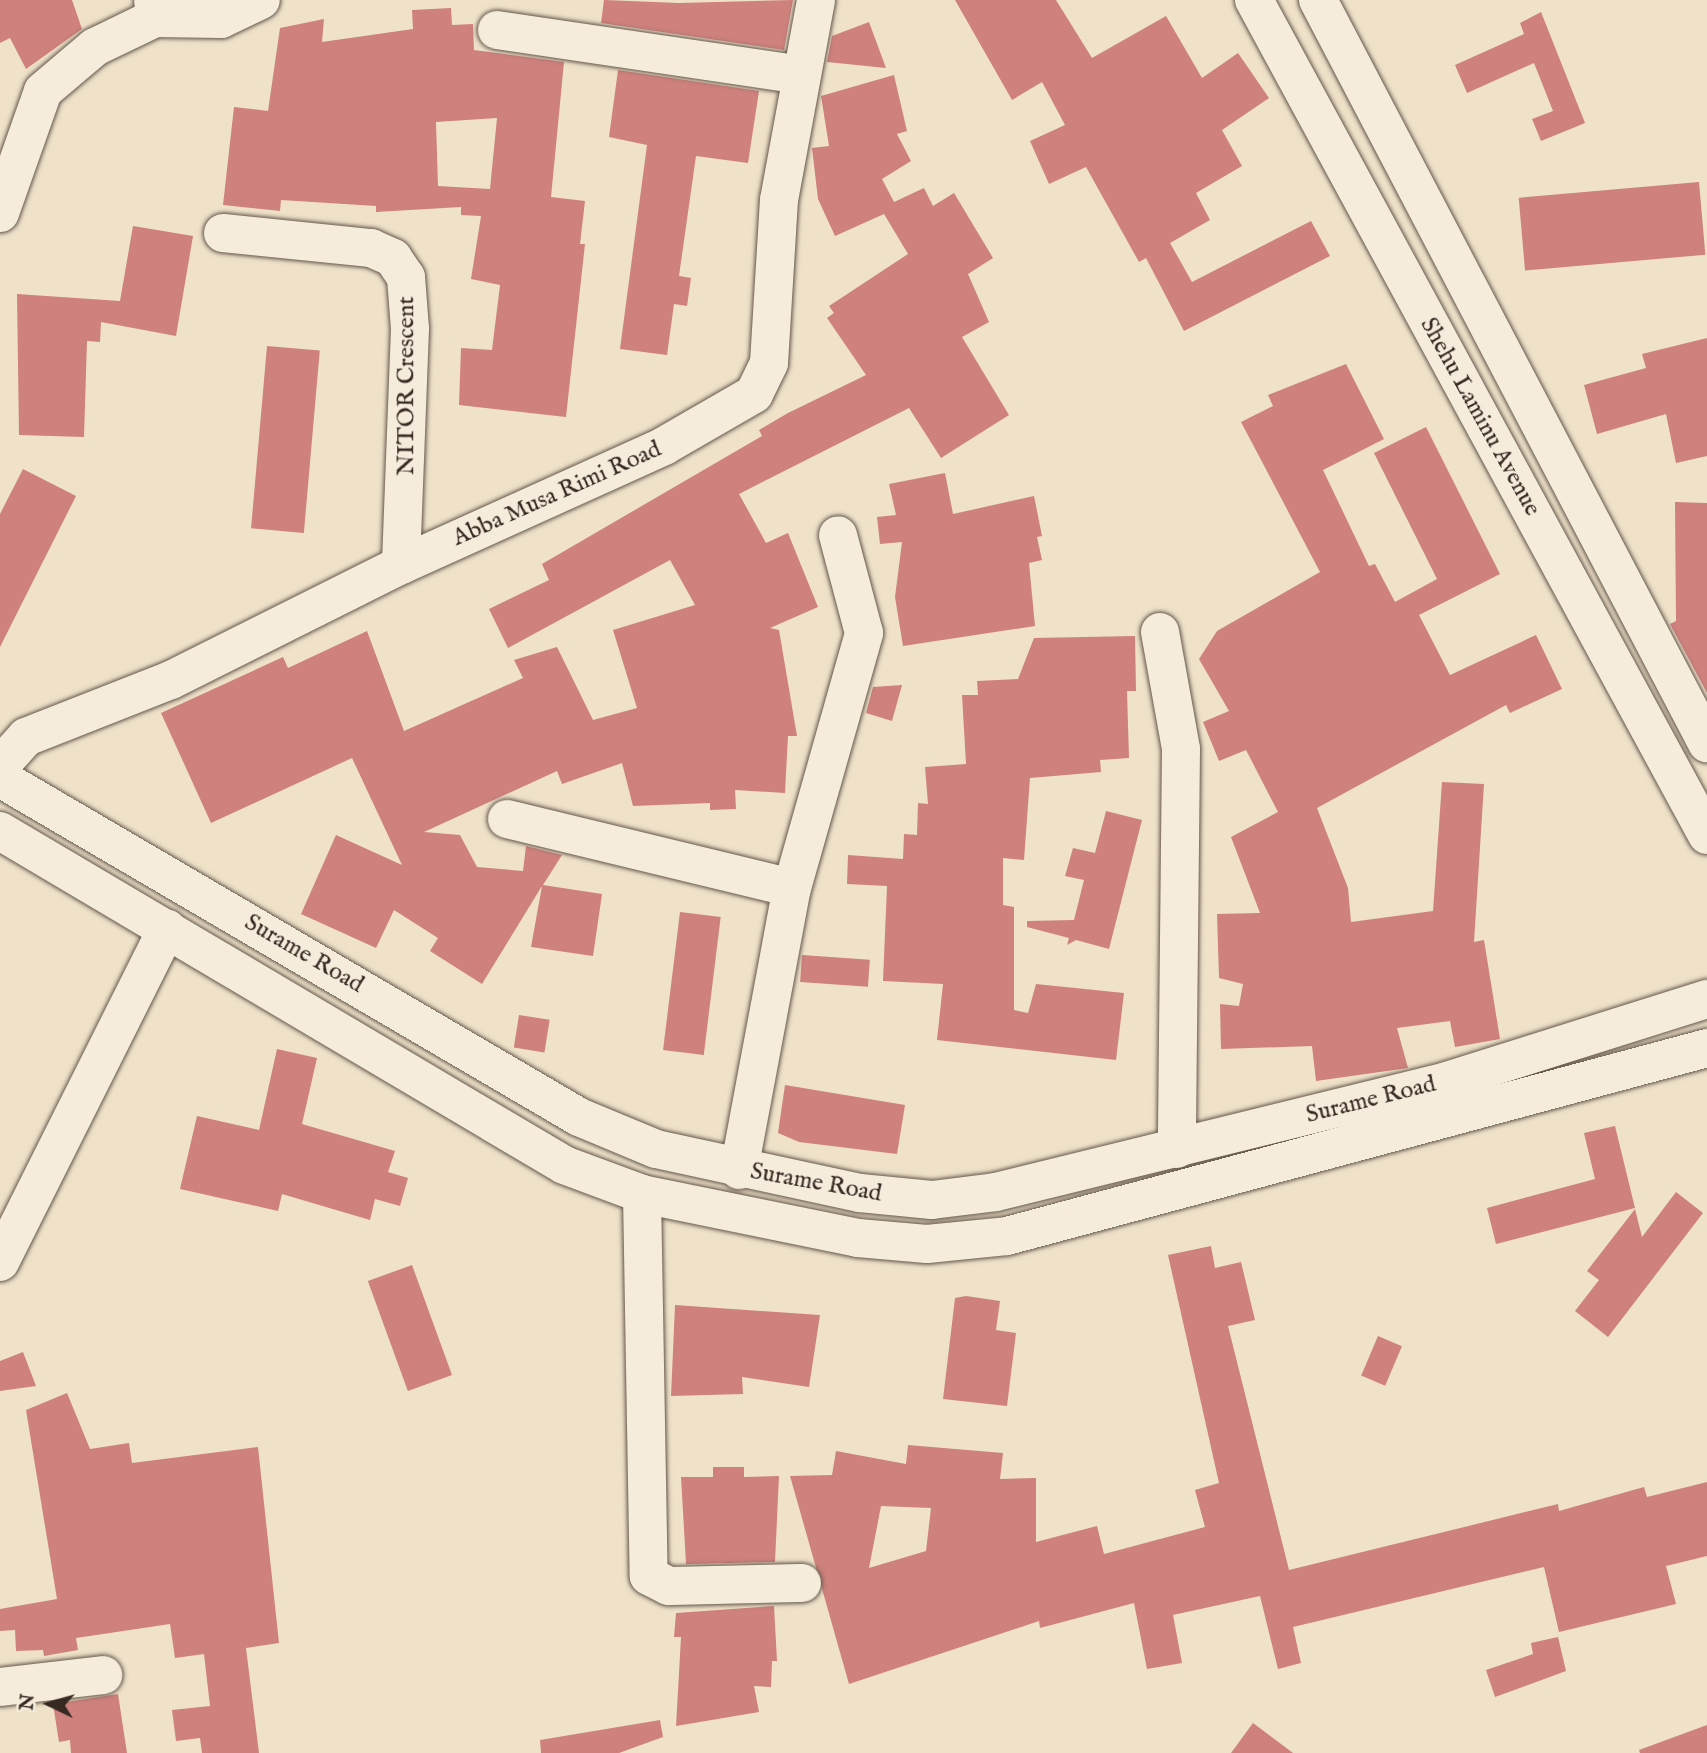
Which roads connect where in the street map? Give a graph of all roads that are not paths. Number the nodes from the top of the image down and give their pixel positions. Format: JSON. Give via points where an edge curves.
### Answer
{"nodes":[{"id":1,"x":261,"y":0,"type":"edge"},
{"id":2,"x":816,"y":0,"type":"edge"},
{"id":3,"x":1254,"y":0,"type":"edge"},
{"id":4,"x":1318,"y":0,"type":"edge"},
{"id":5,"x":154,"y":9,"type":"edge"},
{"id":6,"x":497,"y":30,"type":"dead end"},
{"id":7,"x":801,"y":75,"type":"junction"},
{"id":8,"x":0,"y":213,"type":"edge"},
{"id":9,"x":223,"y":233,"type":"dead end"},
{"id":10,"x":838,"y":535,"type":"dead end"},
{"id":11,"x":401,"y":565,"type":"junction"},
{"id":12,"x":1160,"y":632,"type":"dead end"},
{"id":13,"x":1707,"y":743,"type":"edge"},
{"id":14,"x":0,"y":766,"type":"edge"},
{"id":15,"x":0,"y":778,"type":"edge"},
{"id":16,"x":507,"y":819,"type":"dead end"},
{"id":17,"x":0,"y":831,"type":"edge"},
{"id":18,"x":1707,"y":835,"type":"edge"},
{"id":19,"x":792,"y":888,"type":"junction"},
{"id":20,"x":167,"y":929,"type":"junction"},
{"id":21,"x":376,"y":995,"type":"junction"},
{"id":22,"x":1707,"y":999,"type":"edge"},
{"id":23,"x":349,"y":1036,"type":"junction"},
{"id":24,"x":1707,"y":1048,"type":"edge"},
{"id":25,"x":1177,"y":1149,"type":"junction"},
{"id":26,"x":738,"y":1170,"type":"junction"},
{"id":27,"x":642,"y":1194,"type":"junction"},
{"id":28,"x":0,"y":1262,"type":"edge"},
{"id":29,"x":802,"y":1583,"type":"dead end"},
{"id":30,"x":103,"y":1675,"type":"dead end"},
{"id":31,"x":0,"y":1687,"type":"edge"}],
"edges":[{"from":1,"to":5,"type":"street","via":[[221,19]]},
{"from":2,"to":7,"type":"street","name":"Abba Musa Rimi Road"},
{"from":3,"to":18,"type":"street","name":"Shehu Laminu Avenue"},
{"from":4,"to":13,"type":"street","name":"Shehu Laminu Avenue"},
{"from":5,"to":8,"type":"street","via":[[95,47],[43,91]]},
{"from":6,"to":7,"type":"street"},
{"from":7,"to":11,"type":"street","name":"Abba Musa Rimi Road","via":[[779,200],[769,363],[754,394],[664,446]]},
{"from":9,"to":11,"type":"street","name":"NITOR Crescent","via":[[371,248],[393,258],[406,277],[410,329]]},
{"from":10,"to":19,"type":"street","via":[[864,633]]},
{"from":11,"to":14,"type":"street","name":"Abba Musa Rimi Road","via":[[171,680],[26,737]]},
{"from":12,"to":25,"type":"street","via":[[1181,749]]},
{"from":15,"to":21,"type":"street","name":"Surame Road"},
{"from":16,"to":19,"type":"street"},
{"from":17,"to":20,"type":"street","name":"Surame Road"},
{"from":19,"to":26,"type":"street"},
{"from":20,"to":23,"type":"street","name":"Surame Road"},
{"from":20,"to":28,"type":"street"},
{"from":21,"to":23,"type":"street"},
{"from":21,"to":26,"type":"street","name":"Surame Road","via":[[579,1117],[656,1149]]},
{"from":22,"to":25,"type":"street","name":"Surame Road","via":[[1447,1081]]},
{"from":23,"to":27,"type":"street","name":"Surame Road","via":[[564,1165]]},
{"from":24,"to":27,"type":"street","name":"Surame Road","via":[[1007,1236],[927,1244],[858,1238]]},
{"from":25,"to":26,"type":"street","name":"Surame Road","via":[[996,1192],[932,1200]]},
{"from":27,"to":29,"type":"street","via":[[649,1576],[669,1587]]},
{"from":30,"to":31,"type":"street"}]}
